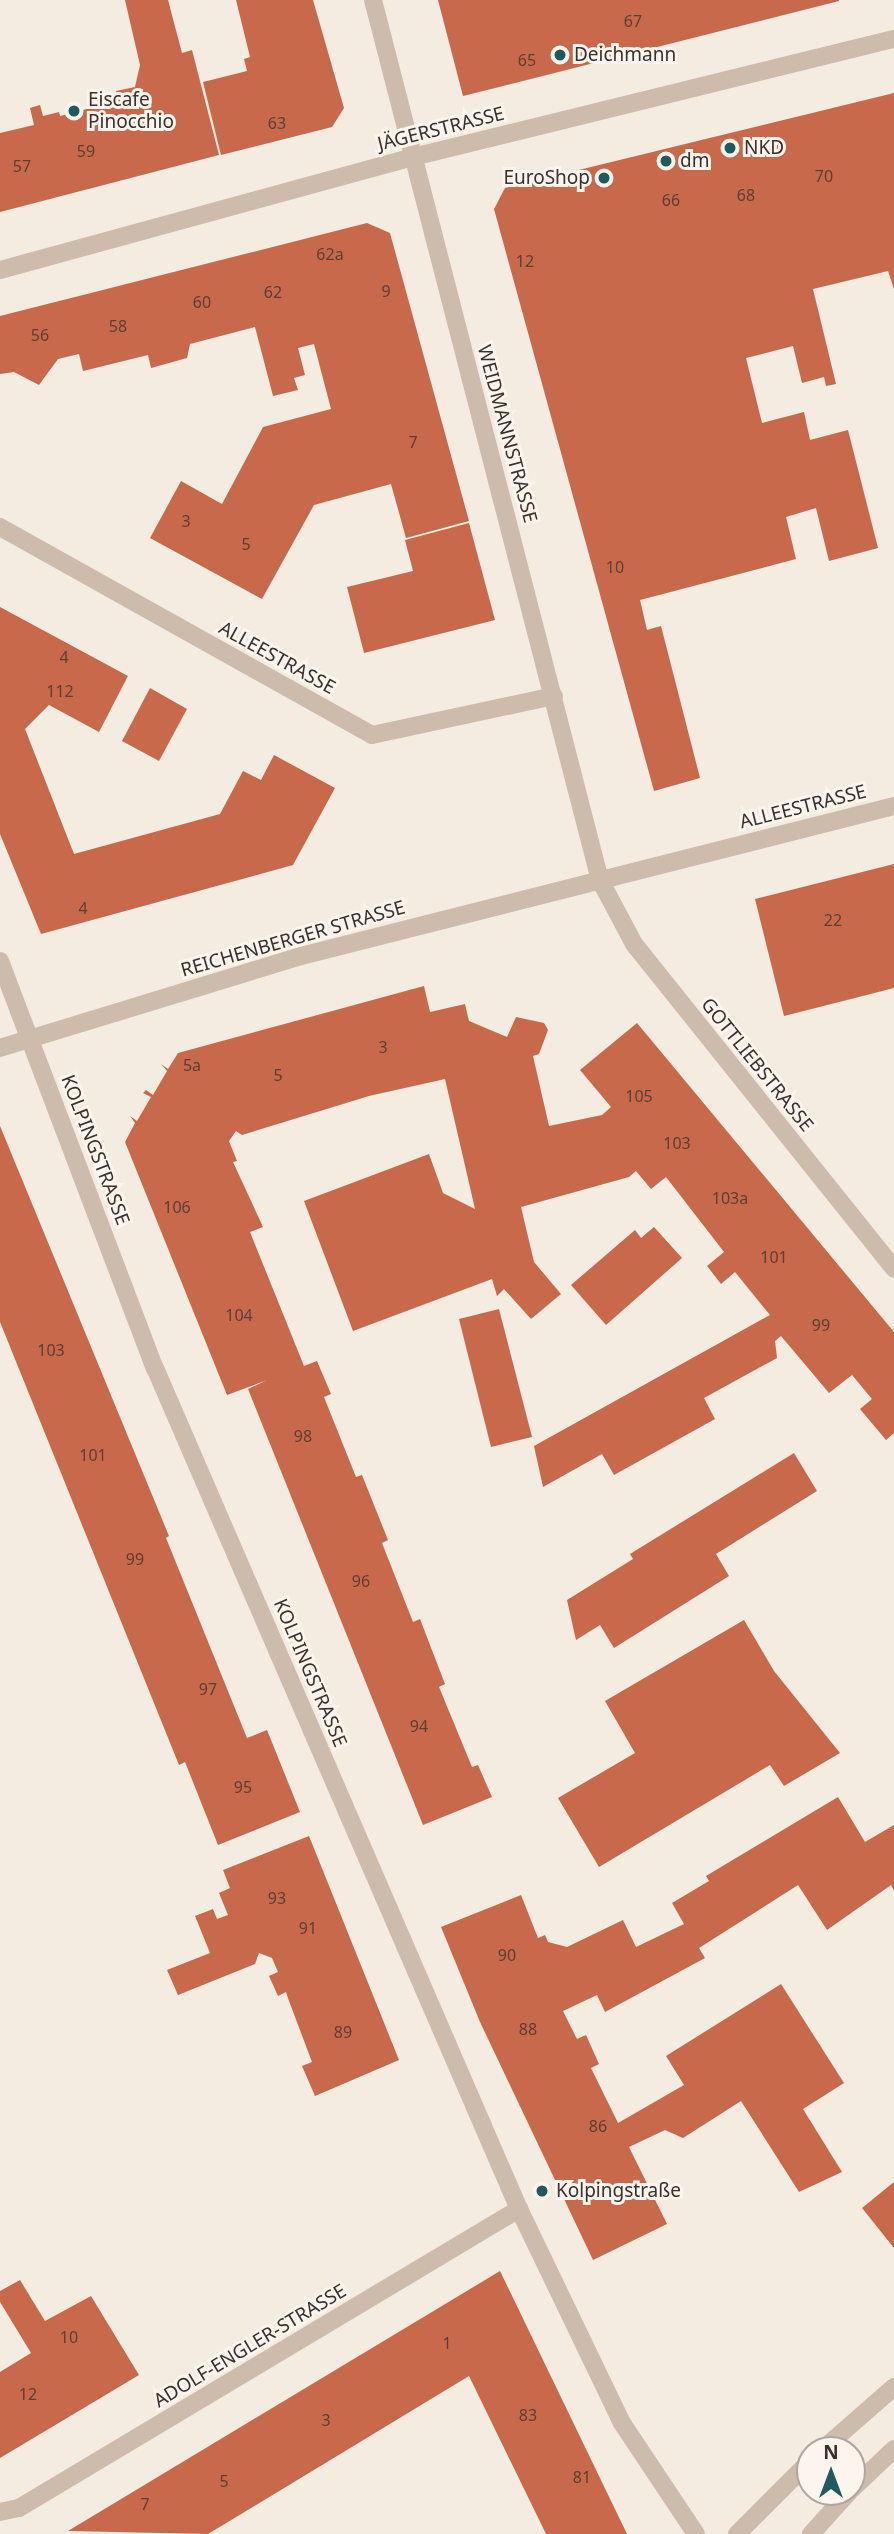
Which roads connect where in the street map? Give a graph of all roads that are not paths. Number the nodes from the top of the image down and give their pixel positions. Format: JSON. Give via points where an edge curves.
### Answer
{"nodes":[{"id":1,"x":373,"y":0,"type":"edge"},
{"id":2,"x":894,"y":39,"type":"edge"},
{"id":3,"x":413,"y":157,"type":"junction"},
{"id":4,"x":0,"y":270,"type":"edge"},
{"id":5,"x":0,"y":527,"type":"edge"},
{"id":6,"x":554,"y":696,"type":"junction"},
{"id":7,"x":894,"y":806,"type":"edge"},
{"id":8,"x":600,"y":880,"type":"junction"},
{"id":9,"x":0,"y":961,"type":"edge"},
{"id":10,"x":30,"y":1038,"type":"junction"},
{"id":11,"x":0,"y":1048,"type":"edge"},
{"id":12,"x":894,"y":1269,"type":"edge"},
{"id":13,"x":519,"y":2209,"type":"junction"},
{"id":14,"x":894,"y":2387,"type":"edge"},
{"id":15,"x":838,"y":2436,"type":"edge"},
{"id":16,"x":894,"y":2449,"type":"edge"},
{"id":17,"x":796,"y":2475,"type":"edge"},
{"id":18,"x":866,"y":2476,"type":"edge"},
{"id":19,"x":837,"y":2506,"type":"edge"},
{"id":20,"x":0,"y":2512,"type":"edge"},
{"id":21,"x":696,"y":2534,"type":"edge"},
{"id":22,"x":737,"y":2534,"type":"edge"},
{"id":23,"x":811,"y":2534,"type":"edge"}],
"edges":[{"from":1,"to":3,"type":"street","name":"WEIDMANNSTRASSE"},
{"from":2,"to":3,"type":"street","name":"JÄGERSTRASSE"},
{"from":3,"to":4,"type":"street","name":"JÄGERSTRASSE"},
{"from":3,"to":6,"type":"street","name":"WEIDMANNSTRASSE"},
{"from":5,"to":6,"type":"street","name":"ALLEESTRASSE","via":[[372,735]]},
{"from":6,"to":8,"type":"street","name":"WEIDMANNSTRASSE"},
{"from":7,"to":8,"type":"street","name":"ALLEESTRASSE"},
{"from":8,"to":10,"type":"street","name":"REICHENBERGER STRASSE","via":[[300,956]]},
{"from":8,"to":12,"type":"street","name":"GOTTLIEBSTRASSE","via":[[634,944]]},
{"from":9,"to":10,"type":"street","name":"KOLPINGSTRASSE"},
{"from":10,"to":11,"type":"street","name":"REICHENBERGER STRASSE"},
{"from":10,"to":13,"type":"street","name":"KOLPINGSTRASSE","via":[[155,1368]]},
{"from":13,"to":20,"type":"street","name":"ADOLF-ENGLER-STRASSE","via":[[19,2508]]},
{"from":13,"to":21,"type":"street","name":"KOLPINGSTRASSE","via":[[622,2423]]},
{"from":14,"to":15,"type":"street"},
{"from":16,"to":18,"type":"street"},
{"from":17,"to":22,"type":"street"},
{"from":19,"to":23,"type":"street"}]}
